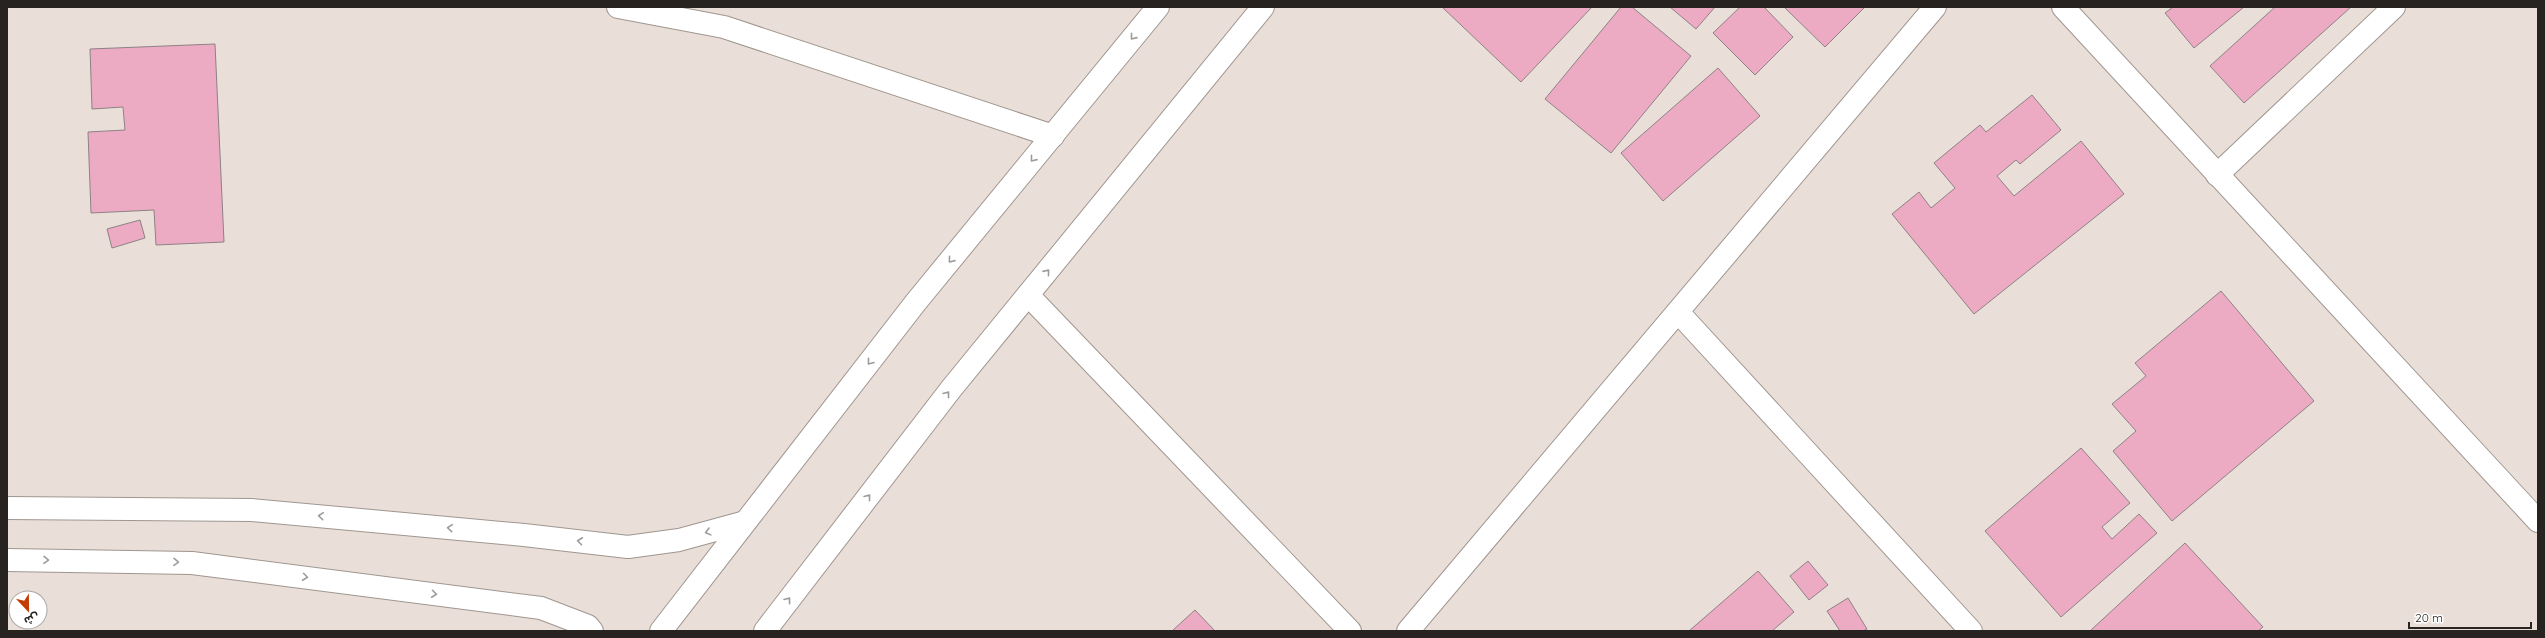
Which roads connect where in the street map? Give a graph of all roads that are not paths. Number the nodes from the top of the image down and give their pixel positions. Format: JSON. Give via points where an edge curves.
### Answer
{"nodes":[{"id":1,"x":1158,"y":7,"type":"edge"},
{"id":2,"x":1263,"y":7,"type":"edge"},
{"id":3,"x":1935,"y":7,"type":"edge"},
{"id":4,"x":2062,"y":7,"type":"edge"},
{"id":5,"x":2394,"y":7,"type":"edge"},
{"id":6,"x":630,"y":8,"type":"edge"},
{"id":7,"x":1053,"y":136,"type":"junction"},
{"id":8,"x":2218,"y":175,"type":"junction"},
{"id":9,"x":1028,"y":295,"type":"junction"},
{"id":10,"x":1678,"y":312,"type":"junction"},
{"id":11,"x":7,"y":508,"type":"edge"},
{"id":12,"x":2538,"y":521,"type":"edge"},
{"id":13,"x":745,"y":522,"type":"junction"},
{"id":14,"x":7,"y":560,"type":"edge"},
{"id":15,"x":592,"y":631,"type":"edge"},
{"id":16,"x":661,"y":631,"type":"edge"},
{"id":17,"x":765,"y":631,"type":"edge"},
{"id":18,"x":1350,"y":631,"type":"edge"},
{"id":19,"x":1408,"y":631,"type":"edge"},
{"id":20,"x":1971,"y":631,"type":"edge"}],
"edges":[{"from":1,"to":7,"type":"street","one_way":true},
{"from":9,"to":2,"type":"street","one_way":true},
{"from":3,"to":10,"type":"street"},
{"from":4,"to":8,"type":"street"},
{"from":5,"to":8,"type":"street"},
{"from":6,"to":7,"type":"street","via":[[724,27]]},
{"from":7,"to":13,"type":"street","one_way":true,"via":[[916,302]]},
{"from":8,"to":12,"type":"street"},
{"from":17,"to":9,"type":"street","one_way":true,"via":[[951,389]]},
{"from":9,"to":18,"type":"street"},
{"from":10,"to":19,"type":"street"},
{"from":10,"to":20,"type":"street"},
{"from":13,"to":11,"type":"street","one_way":true,"via":[[679,540],[628,547],[252,510]]},
{"from":13,"to":16,"type":"street"},
{"from":14,"to":15,"type":"street","one_way":true,"via":[[192,563],[541,608],[588,626]]}]}
